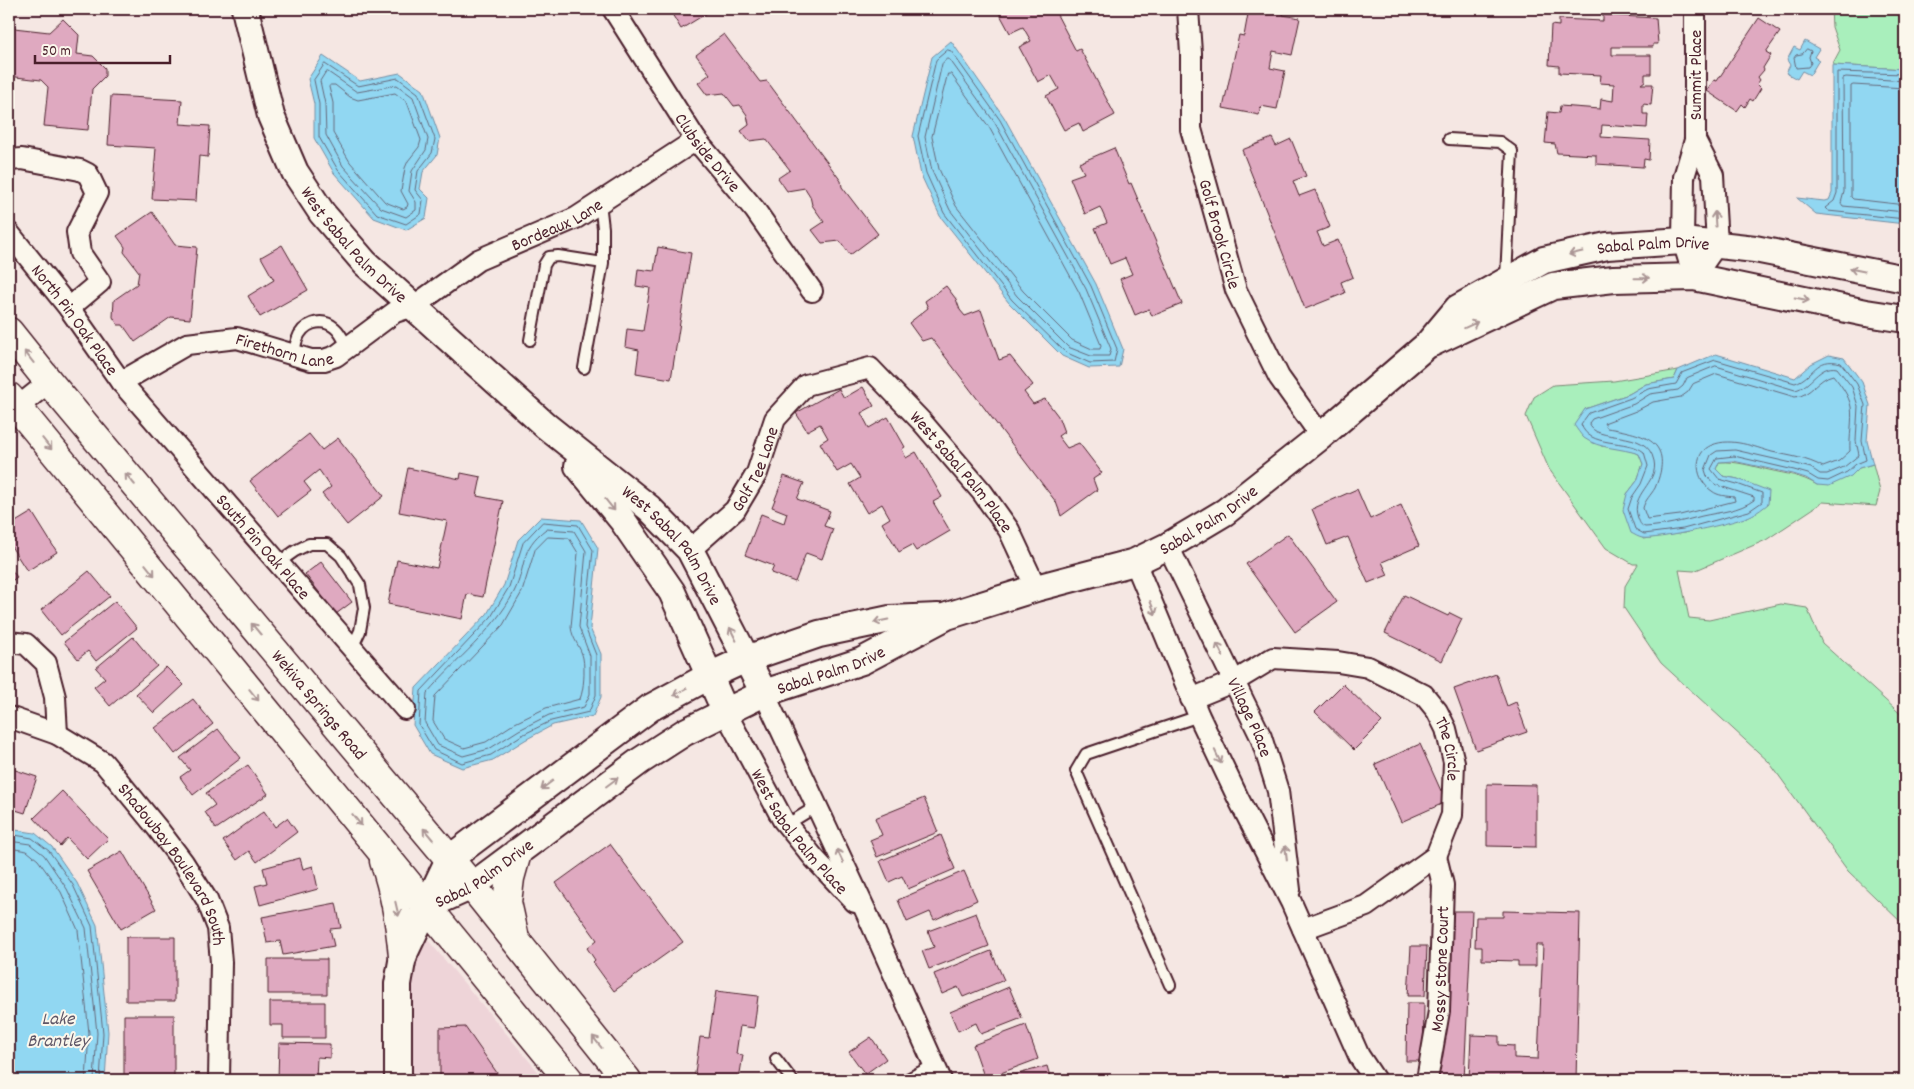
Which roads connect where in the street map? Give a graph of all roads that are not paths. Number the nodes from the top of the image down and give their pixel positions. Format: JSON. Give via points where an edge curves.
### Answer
{"nodes":[{"id":1,"x":245,"y":9,"type":"edge"},
{"id":2,"x":613,"y":9,"type":"edge"},
{"id":3,"x":1188,"y":9,"type":"edge"},
{"id":4,"x":1695,"y":9,"type":"edge"},
{"id":5,"x":1449,"y":139,"type":"dead end"},
{"id":6,"x":696,"y":140,"type":"junction"},
{"id":7,"x":1695,"y":140,"type":"junction"},
{"id":8,"x":9,"y":160,"type":"edge"},
{"id":9,"x":600,"y":202,"type":"junction"},
{"id":10,"x":9,"y":233,"type":"edge"},
{"id":11,"x":1683,"y":242,"type":"junction"},
{"id":12,"x":1717,"y":244,"type":"junction"},
{"id":13,"x":603,"y":263,"type":"junction"},
{"id":14,"x":1694,"y":277,"type":"junction"},
{"id":15,"x":1905,"y":279,"type":"edge"},
{"id":16,"x":1505,"y":282,"type":"junction"},
{"id":17,"x":812,"y":291,"type":"dead end"},
{"id":18,"x":414,"y":306,"type":"junction"},
{"id":19,"x":69,"y":308,"type":"junction"},
{"id":20,"x":1905,"y":319,"type":"edge"},
{"id":21,"x":9,"y":332,"type":"edge"},
{"id":22,"x":530,"y":340,"type":"dead end"},
{"id":23,"x":1427,"y":345,"type":"junction"},
{"id":24,"x":348,"y":348,"type":"junction"},
{"id":25,"x":294,"y":356,"type":"junction"},
{"id":26,"x":584,"y":368,"type":"dead end"},
{"id":27,"x":870,"y":368,"type":"joint"},
{"id":28,"x":48,"y":382,"type":"junction"},
{"id":29,"x":121,"y":382,"type":"junction"},
{"id":30,"x":11,"y":406,"type":"edge"},
{"id":31,"x":546,"y":426,"type":"junction"},
{"id":32,"x":1321,"y":436,"type":"junction"},
{"id":33,"x":1168,"y":546,"type":"junction"},
{"id":34,"x":690,"y":550,"type":"junction"},
{"id":35,"x":1135,"y":562,"type":"junction"},
{"id":36,"x":278,"y":563,"type":"junction"},
{"id":37,"x":1036,"y":588,"type":"junction"},
{"id":38,"x":947,"y":616,"type":"junction"},
{"id":39,"x":9,"y":642,"type":"edge"},
{"id":40,"x":352,"y":648,"type":"junction"},
{"id":41,"x":746,"y":659,"type":"junction"},
{"id":42,"x":709,"y":676,"type":"junction"},
{"id":43,"x":1235,"y":681,"type":"junction"},
{"id":44,"x":764,"y":693,"type":"junction"},
{"id":45,"x":1195,"y":707,"type":"junction"},
{"id":46,"x":405,"y":709,"type":"dead end"},
{"id":47,"x":726,"y":713,"type":"junction"},
{"id":48,"x":9,"y":717,"type":"edge"},
{"id":49,"x":57,"y":734,"type":"junction"},
{"id":50,"x":817,"y":806,"type":"junction"},
{"id":51,"x":786,"y":825,"type":"junction"},
{"id":52,"x":378,"y":846,"type":"junction"},
{"id":53,"x":517,"y":853,"type":"junction"},
{"id":54,"x":1436,"y":856,"type":"junction"},
{"id":55,"x":449,"y":859,"type":"junction"},
{"id":56,"x":472,"y":886,"type":"junction"},
{"id":57,"x":1291,"y":902,"type":"junction"},
{"id":58,"x":426,"y":906,"type":"junction"},
{"id":59,"x":868,"y":916,"type":"junction"},
{"id":60,"x":1304,"y":929,"type":"junction"},
{"id":61,"x":514,"y":938,"type":"junction"},
{"id":62,"x":403,"y":956,"type":"junction"},
{"id":63,"x":1170,"y":985,"type":"dead end"},
{"id":64,"x":776,"y":1059,"type":"dead end"},
{"id":65,"x":938,"y":1072,"type":"edge"},
{"id":66,"x":219,"y":1080,"type":"edge"},
{"id":67,"x":398,"y":1080,"type":"edge"},
{"id":68,"x":569,"y":1080,"type":"edge"},
{"id":69,"x":627,"y":1080,"type":"edge"},
{"id":70,"x":792,"y":1080,"type":"edge"},
{"id":71,"x":906,"y":1080,"type":"edge"},
{"id":72,"x":1375,"y":1080,"type":"edge"},
{"id":73,"x":1426,"y":1080,"type":"edge"}],
"edges":[{"from":1,"to":18,"type":"street","name":"West Sabal Palm Drive","via":[[271,116],[295,172],[322,213],[366,263]]},
{"from":2,"to":6,"type":"street","name":"Clubside Drive"},
{"from":3,"to":32,"type":"street","name":"Golf Brook Circle","via":[[1191,129],[1236,290],[1279,377]]},
{"from":4,"to":7,"type":"street","name":"Summit Place"},
{"from":5,"to":16,"type":"lane","via":[[1500,142],[1512,151]]},
{"from":6,"to":9,"type":"street","name":"Bordeaux Lane"},
{"from":6,"to":17,"type":"street","name":"Clubside Drive","via":[[755,210]]},
{"from":7,"to":11,"type":"street","name":"Summit Place","via":[[1684,177]]},
{"from":12,"to":7,"type":"street","name":"Summit Place","one_way":true,"via":[[1712,175]]},
{"from":8,"to":19,"type":"street","via":[[22,159],[80,170],[88,174],[98,192],[77,232],[80,253],[100,282]]},
{"from":9,"to":13,"type":"lane","via":[[604,228]]},
{"from":9,"to":18,"type":"street","name":"Bordeaux Lane","via":[[576,218],[478,260]]},
{"from":10,"to":19,"type":"street","name":"North Pin Oak Place"},
{"from":11,"to":12,"type":"street","name":"Sabal Palm Drive"},
{"from":11,"to":14,"type":"street","name":"Summit Place"},
{"from":11,"to":16,"type":"street","name":"Sabal Palm Drive","one_way":true,"via":[[1607,246],[1544,260]]},
{"from":12,"to":14,"type":"street"},
{"from":15,"to":12,"type":"street","name":"Sabal Palm Drive","one_way":true},
{"from":13,"to":22,"type":"lane","via":[[550,257],[544,265]]},
{"from":13,"to":26,"type":"lane"},
{"from":14,"to":20,"type":"street","name":"Sabal Palm Drive","one_way":true},
{"from":23,"to":14,"type":"street","name":"Sabal Palm Drive","one_way":true,"via":[[1553,286],[1614,278]]},
{"from":16,"to":23,"type":"street","name":"Sabal Palm Drive","via":[[1458,308]]},
{"from":18,"to":24,"type":"street","name":"Firethorn Lane","via":[[396,312]]},
{"from":18,"to":31,"type":"street","name":"West Sabal Palm Drive"},
{"from":19,"to":29,"type":"street","name":"North Pin Oak Place"},
{"from":28,"to":21,"type":"main road","name":"Wekiva Springs Road","one_way":true},
{"from":23,"to":32,"type":"street","name":"Sabal Palm Drive"},
{"from":24,"to":25,"type":"street","name":"Firethorn Lane","via":[[324,360]]},
{"from":24,"to":25,"type":"lane","via":[[334,328],[325,322],[312,323],[296,340]]},
{"from":25,"to":29,"type":"street","name":"Firethorn Lane","via":[[237,338],[187,344]]},
{"from":27,"to":34,"type":"street","name":"Golf Tee Lane","via":[[806,385],[775,418],[757,473],[735,510]]},
{"from":27,"to":37,"type":"street","name":"West Sabal Palm Place","via":[[982,492],[1009,530]]},
{"from":28,"to":30,"type":"street"},
{"from":55,"to":28,"type":"main road","name":"Wekiva Springs Road","one_way":true},
{"from":29,"to":36,"type":"street","name":"South Pin Oak Place"},
{"from":30,"to":52,"type":"main road","one_way":true},
{"from":31,"to":34,"type":"street","name":"West Sabal Palm Drive","via":[[649,508]]},
{"from":31,"to":42,"type":"street","name":"West Sabal Palm Drive","one_way":true,"via":[[624,521],[672,592]]},
{"from":32,"to":33,"type":"street","name":"Sabal Palm Drive","via":[[1225,512]]},
{"from":33,"to":35,"type":"street","name":"Sabal Palm Drive"},
{"from":43,"to":33,"type":"street","name":"Village Place","one_way":true},
{"from":41,"to":34,"type":"street","name":"West Sabal Palm Drive","one_way":true},
{"from":35,"to":37,"type":"street","name":"Sabal Palm Drive"},
{"from":35,"to":45,"type":"street","name":"Village Place","one_way":true},
{"from":36,"to":40,"type":"street","name":"South Pin Oak Place"},
{"from":36,"to":40,"type":"lane","via":[[309,544],[327,544],[341,556],[360,585],[364,608],[360,631]]},
{"from":37,"to":38,"type":"street","name":"Sabal Palm Drive"},
{"from":38,"to":41,"type":"street","name":"Sabal Palm Drive","one_way":true,"via":[[890,620],[819,634]]},
{"from":38,"to":44,"type":"street","name":"Sabal Palm Drive","via":[[862,661]]},
{"from":39,"to":49,"type":"street","via":[[26,644],[46,663],[55,697]]},
{"from":40,"to":46,"type":"street","name":"South Pin Oak Place"},
{"from":41,"to":42,"type":"street","name":"Sabal Palm Drive"},
{"from":41,"to":44,"type":"street","name":"West Sabal Palm Drive"},
{"from":42,"to":47,"type":"street","name":"West Sabal Palm Drive"},
{"from":42,"to":55,"type":"street","name":"Sabal Palm Drive","one_way":true,"via":[[650,708]]},
{"from":43,"to":45,"type":"street","name":"The Circle"},
{"from":43,"to":54,"type":"street","name":"The Circle","via":[[1274,658],[1338,662],[1368,667],[1424,695],[1438,711],[1454,762],[1452,815]]},
{"from":57,"to":43,"type":"street","name":"Village Place","one_way":true,"via":[[1278,792],[1261,737]]},
{"from":44,"to":47,"type":"street","name":"Sabal Palm Drive"},
{"from":44,"to":50,"type":"street","name":"West Sabal Palm Place"},
{"from":45,"to":57,"type":"street","name":"Village Place","one_way":true},
{"from":45,"to":63,"type":"lane","via":[[1086,754],[1076,771]]},
{"from":47,"to":51,"type":"street","name":"West Sabal Palm Place"},
{"from":53,"to":47,"type":"street","name":"Sabal Palm Drive","one_way":true,"via":[[640,761],[685,732]]},
{"from":48,"to":49,"type":"street","name":"Shadowbay Boulevard South"},
{"from":49,"to":66,"type":"street","name":"Shadowbay Boulevard South","via":[[103,762],[183,862],[207,900],[218,928],[221,962]]},
{"from":50,"to":51,"type":"lane"},
{"from":59,"to":50,"type":"street","name":"West Sabal Palm Place","one_way":true},
{"from":51,"to":59,"type":"street","name":"West Sabal Palm Place"},
{"from":52,"to":58,"type":"main road"},
{"from":52,"to":62,"type":"main road","one_way":true,"via":[[390,879]]},
{"from":53,"to":56,"type":"street","name":"Sabal Palm Drive"},
{"from":53,"to":61,"type":"main road","via":[[507,902]]},
{"from":54,"to":60,"type":"street","via":[[1366,906]]},
{"from":54,"to":73,"type":"street","name":"Mossy Stone Court","via":[[1443,885],[1439,1011]]},
{"from":55,"to":56,"type":"main road","name":"Wekiva Springs Road"},
{"from":55,"to":58,"type":"street","name":"Sabal Palm Drive"},
{"from":56,"to":58,"type":"street","name":"Sabal Palm Drive"},
{"from":56,"to":61,"type":"main road","name":"Wekiva Springs Road"},
{"from":57,"to":60,"type":"street","name":"Village Place"},
{"from":58,"to":62,"type":"street"},
{"from":58,"to":68,"type":"main road"},
{"from":59,"to":65,"type":"street","name":"West Sabal Palm Place"},
{"from":60,"to":72,"type":"street","name":"Village Place","via":[[1359,1056]]},
{"from":69,"to":61,"type":"main road","name":"Wekiva Springs Road","one_way":true},
{"from":62,"to":67,"type":"street","via":[[398,984]]},
{"from":64,"to":70,"type":"lane"},
{"from":65,"to":71,"type":"lane"}]}
